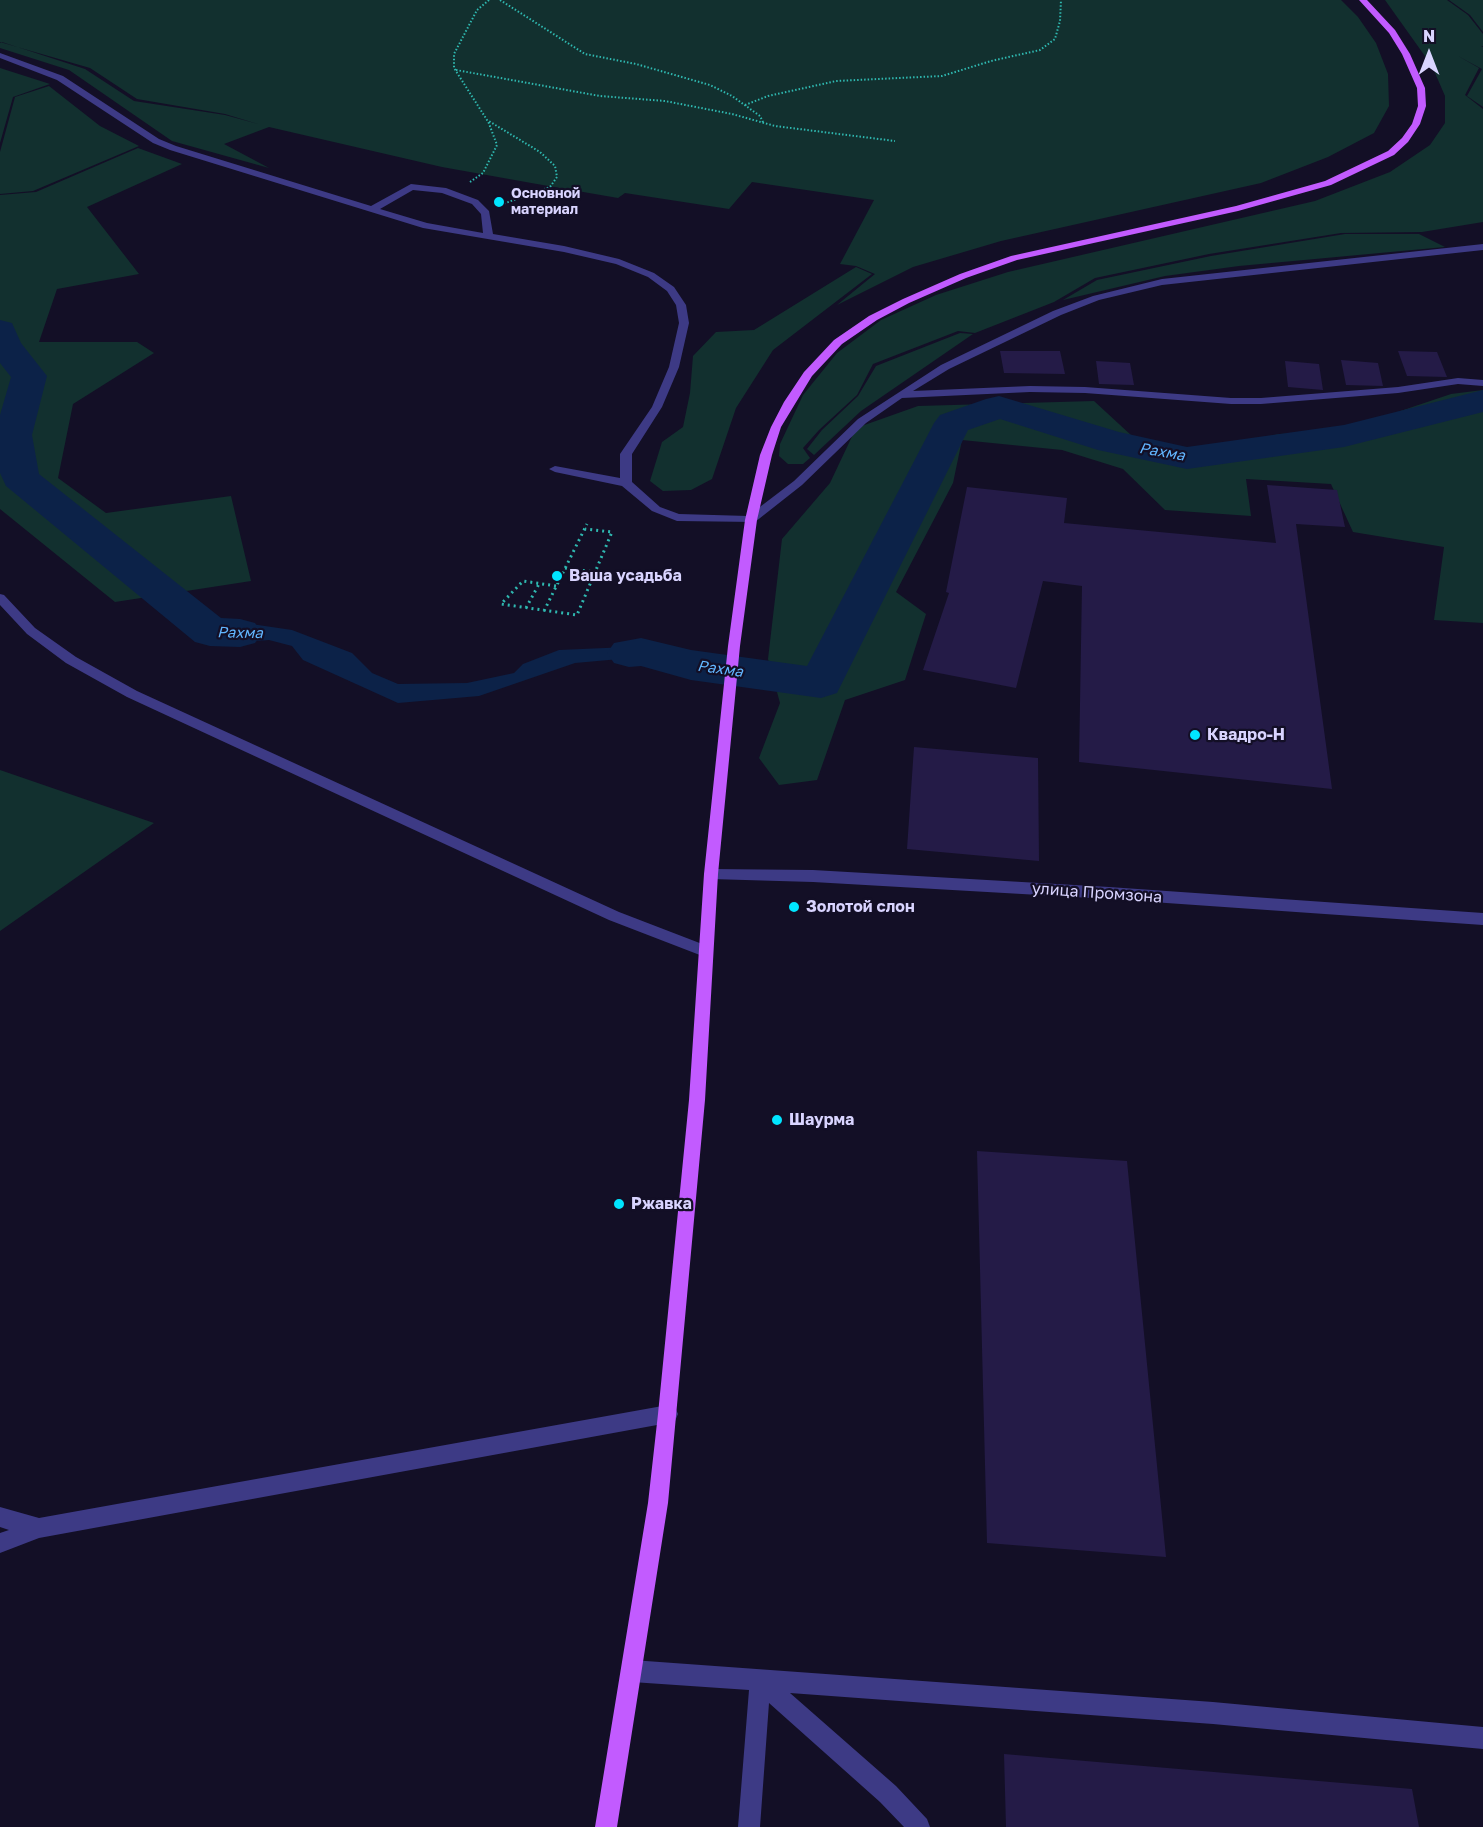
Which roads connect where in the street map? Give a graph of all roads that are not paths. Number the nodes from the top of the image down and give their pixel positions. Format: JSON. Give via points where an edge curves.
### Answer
{"nodes":[{"id":1,"x":1363,"y":0,"type":"edge"},
{"id":2,"x":0,"y":55,"type":"edge"},
{"id":3,"x":374,"y":209,"type":"junction"},
{"id":4,"x":488,"y":236,"type":"junction"},
{"id":5,"x":1483,"y":247,"type":"edge"},
{"id":6,"x":1483,"y":383,"type":"edge"},
{"id":7,"x":899,"y":395,"type":"junction"},
{"id":8,"x":555,"y":469,"type":"dead end"},
{"id":9,"x":626,"y":483,"type":"junction"},
{"id":10,"x":751,"y":520,"type":"junction"},
{"id":11,"x":0,"y":598,"type":"edge"},
{"id":12,"x":711,"y":874,"type":"junction"},
{"id":13,"x":1483,"y":919,"type":"edge"},
{"id":14,"x":705,"y":951,"type":"junction"},
{"id":15,"x":668,"y":1413,"type":"junction"},
{"id":16,"x":0,"y":1517,"type":"edge"},
{"id":17,"x":39,"y":1528,"type":"junction"},
{"id":18,"x":0,"y":1543,"type":"edge"},
{"id":19,"x":632,"y":1671,"type":"junction"},
{"id":20,"x":760,"y":1681,"type":"junction"},
{"id":21,"x":1483,"y":1738,"type":"edge"},
{"id":22,"x":606,"y":1827,"type":"edge"},
{"id":23,"x":749,"y":1827,"type":"edge"},
{"id":24,"x":919,"y":1827,"type":"edge"}],
"edges":[{"from":1,"to":10,"type":"main road","via":[[1392,32],[1421,88],[1422,106],[1416,124],[1391,153],[1328,183],[1014,258],[963,276],[873,318],[838,342],[789,402],[765,455]]},
{"from":2,"to":3,"type":"street","via":[[60,78],[156,141]]},
{"from":3,"to":4,"type":"street","via":[[426,226]]},
{"from":3,"to":4,"type":"street","via":[[411,187],[443,190],[475,202],[486,213]]},
{"from":4,"to":9,"type":"street","via":[[619,262],[651,275],[671,289],[681,305],[684,323],[674,367],[657,407],[626,454]]},
{"from":5,"to":7,"type":"street","via":[[1193,278],[1130,289],[1057,313],[945,367]]},
{"from":6,"to":7,"type":"street","via":[[1458,381],[1261,401],[1030,389]]},
{"from":7,"to":10,"type":"street","via":[[862,421],[798,483]]},
{"from":8,"to":9,"type":"street"},
{"from":9,"to":10,"type":"street","via":[[656,508],[677,517]]},
{"from":10,"to":12,"type":"main road"},
{"from":11,"to":14,"type":"street","via":[[31,631],[71,660],[132,694],[614,916]]},
{"from":12,"to":13,"type":"street","name":"улица Промзона","via":[[813,876]]},
{"from":12,"to":14,"type":"main road"},
{"from":14,"to":15,"type":"main road","via":[[697,1100]]},
{"from":15,"to":17,"type":"street"},
{"from":15,"to":19,"type":"main road"},
{"from":16,"to":17,"type":"street"},
{"from":17,"to":18,"type":"street"},
{"from":19,"to":20,"type":"street"},
{"from":19,"to":22,"type":"main road"},
{"from":20,"to":21,"type":"street","via":[[1213,1713]]},
{"from":20,"to":23,"type":"street"},
{"from":20,"to":24,"type":"street","via":[[888,1794]]}]}
